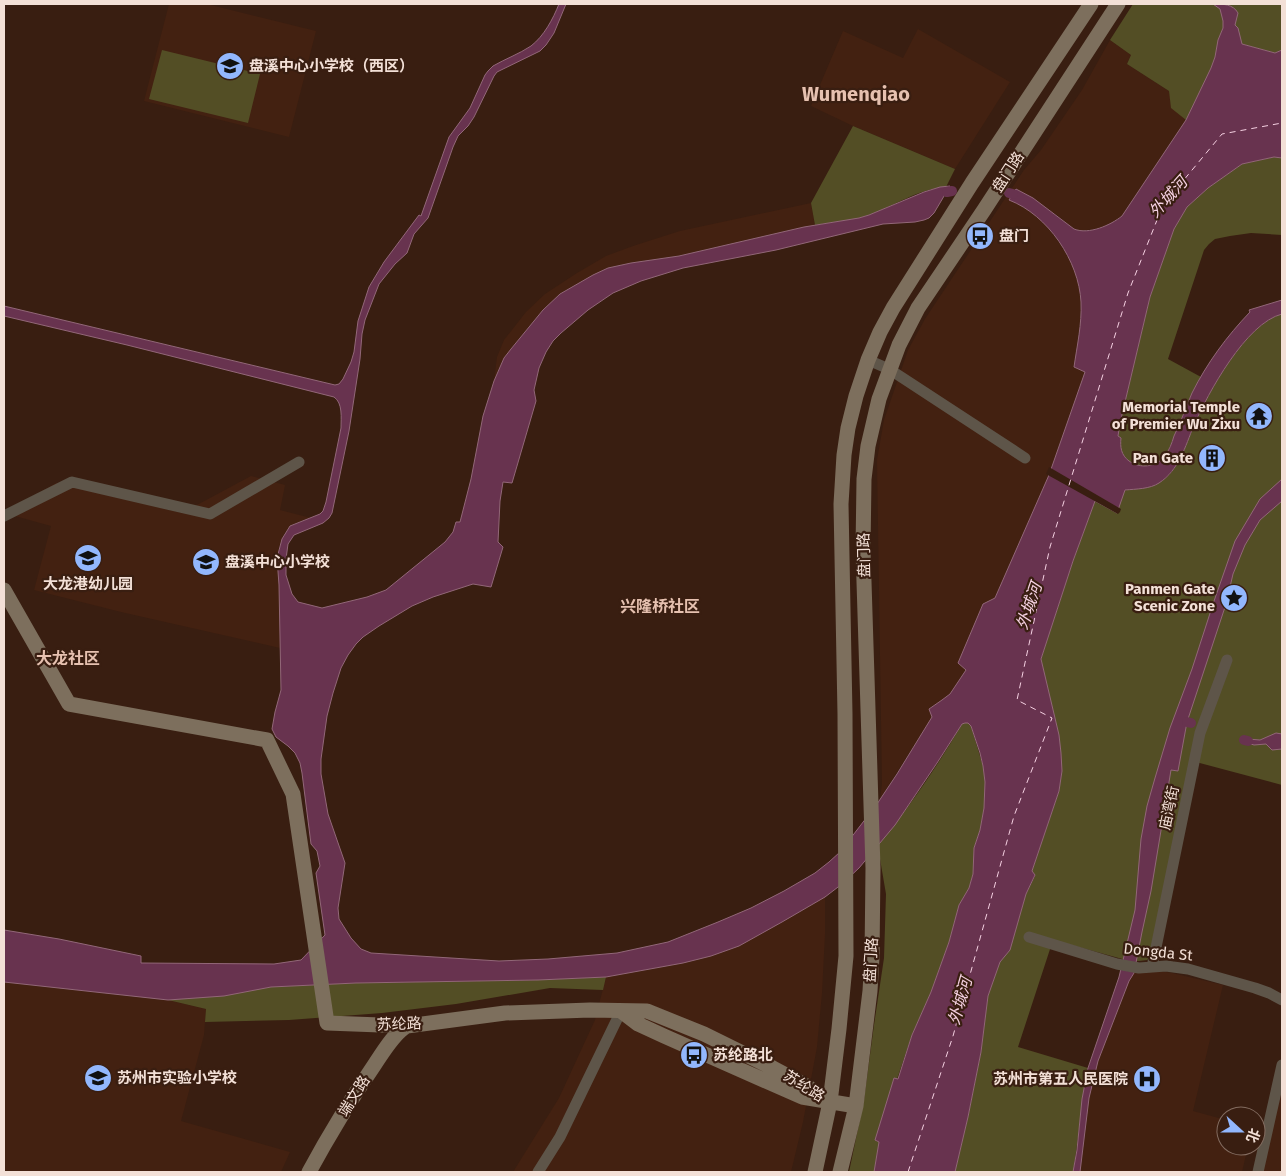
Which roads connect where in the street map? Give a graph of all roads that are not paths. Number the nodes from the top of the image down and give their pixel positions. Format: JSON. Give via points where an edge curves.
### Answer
{"nodes":[{"id":1,"x":1091,"y":4,"type":"edge"},
{"id":2,"x":1118,"y":4,"type":"edge"},
{"id":3,"x":868,"y":360,"type":"junction"},
{"id":4,"x":889,"y":369,"type":"junction"},
{"id":5,"x":1025,"y":458,"type":"dead end"},
{"id":6,"x":299,"y":462,"type":"dead end"},
{"id":7,"x":4,"y":516,"type":"edge"},
{"id":8,"x":4,"y":590,"type":"edge"},
{"id":9,"x":1227,"y":660,"type":"dead end"},
{"id":10,"x":1029,"y":937,"type":"dead end"},
{"id":11,"x":1152,"y":967,"type":"junction"},
{"id":12,"x":1282,"y":1000,"type":"edge"},
{"id":13,"x":621,"y":1011,"type":"junction"},
{"id":14,"x":407,"y":1026,"type":"junction"},
{"id":15,"x":1282,"y":1065,"type":"edge"},
{"id":16,"x":830,"y":1102,"type":"junction"},
{"id":17,"x":856,"y":1106,"type":"junction"},
{"id":18,"x":1277,"y":1116,"type":"edge"},
{"id":19,"x":309,"y":1172,"type":"edge"},
{"id":20,"x":538,"y":1172,"type":"edge"},
{"id":21,"x":815,"y":1172,"type":"edge"},
{"id":22,"x":840,"y":1172,"type":"edge"},
{"id":23,"x":1258,"y":1172,"type":"edge"}],
"edges":[{"from":1,"to":3,"type":"main road","name":"盘门路","via":[[972,182],[886,320]]},
{"from":2,"to":4,"type":"main road","name":"盘门路","via":[[913,317]]},
{"from":3,"to":4,"type":"street"},
{"from":3,"to":16,"type":"main road","name":"盘门路","via":[[845,441],[842,485],[846,956]]},
{"from":4,"to":5,"type":"street"},
{"from":4,"to":17,"type":"main road","name":"盘门路","via":[[871,430],[864,479],[863,550],[873,868],[870,991]]},
{"from":6,"to":7,"type":"street","via":[[210,514],[72,482]]},
{"from":8,"to":14,"type":"main road","name":"苏纶路","via":[[69,704],[267,740],[293,794],[327,1023]]},
{"from":9,"to":11,"type":"street","name":"庙湾街","via":[[1200,733]]},
{"from":10,"to":11,"type":"street","name":"Dongda St","via":[[1117,964]]},
{"from":11,"to":12,"type":"street","name":"Dongda St","via":[[1188,969],[1255,988]]},
{"from":13,"to":14,"type":"main road","name":"苏纶路","via":[[505,1013]]},
{"from":13,"to":16,"type":"main road","name":"苏纶路","via":[[638,1024],[802,1097]]},
{"from":13,"to":20,"type":"street","via":[[560,1138]]},
{"from":14,"to":19,"type":"main road","name":"端文路","via":[[383,1052]]},
{"from":15,"to":18,"type":"street"},
{"from":16,"to":17,"type":"main road","name":"苏纶路"},
{"from":16,"to":21,"type":"main road","name":"盘门路"},
{"from":17,"to":22,"type":"main road","name":"盘门路"},
{"from":18,"to":23,"type":"street"}]}
